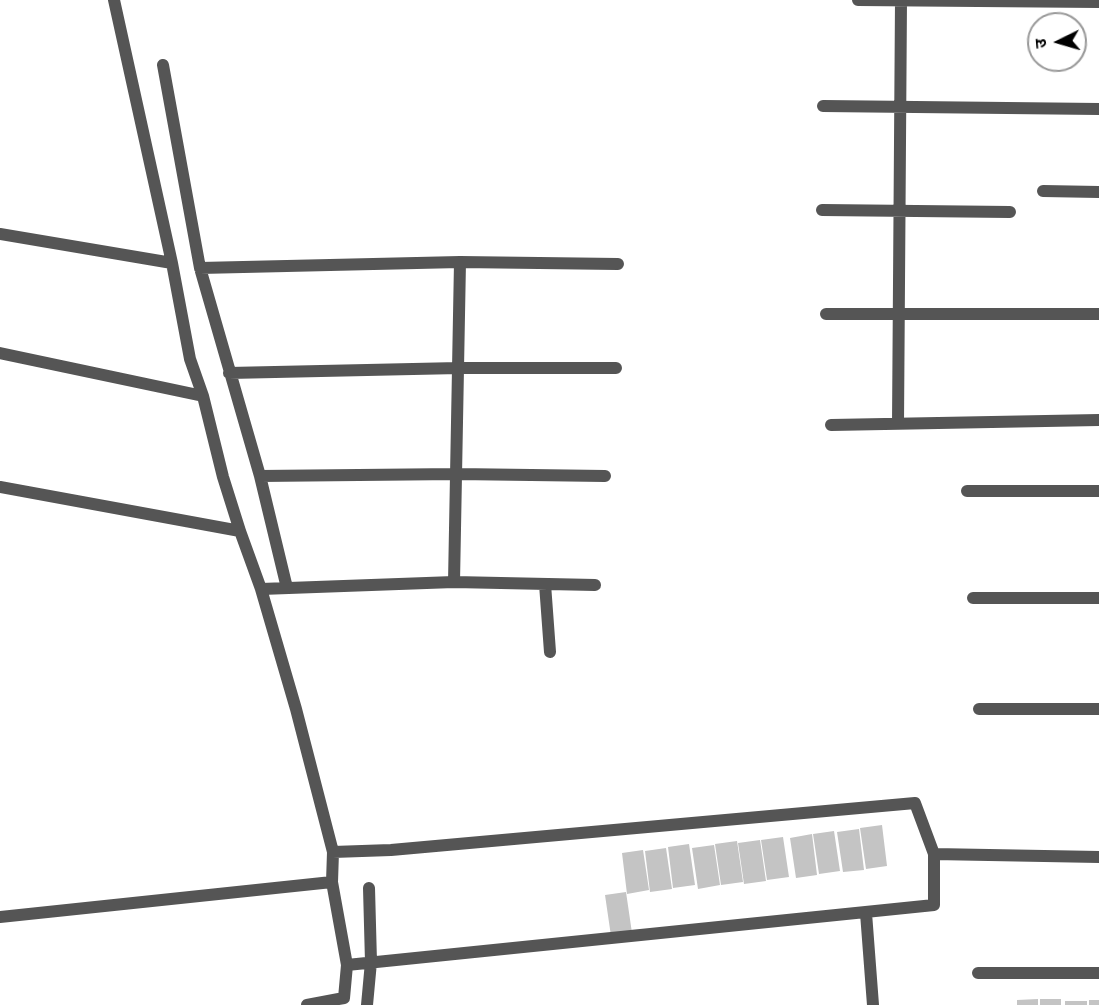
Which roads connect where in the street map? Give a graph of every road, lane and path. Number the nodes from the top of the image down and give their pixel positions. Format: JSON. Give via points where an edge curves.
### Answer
{"nodes":[{"id":1,"x":114,"y":0,"type":"edge"},
{"id":2,"x":858,"y":0,"type":"edge"},
{"id":3,"x":901,"y":1,"type":"edge"},
{"id":4,"x":1099,"y":2,"type":"edge"},
{"id":5,"x":163,"y":65,"type":"dead end"},
{"id":6,"x":823,"y":106,"type":"dead end"},
{"id":7,"x":900,"y":107,"type":"junction"},
{"id":8,"x":1099,"y":109,"type":"edge"},
{"id":9,"x":1043,"y":191,"type":"dead end"},
{"id":10,"x":1099,"y":192,"type":"edge"},
{"id":11,"x":822,"y":210,"type":"dead end"},
{"id":12,"x":900,"y":211,"type":"junction"},
{"id":13,"x":1010,"y":212,"type":"dead end"},
{"id":14,"x":0,"y":234,"type":"edge"},
{"id":15,"x":460,"y":262,"type":"junction"},
{"id":16,"x":172,"y":263,"type":"junction"},
{"id":17,"x":618,"y":264,"type":"dead end"},
{"id":18,"x":201,"y":268,"type":"junction"},
{"id":19,"x":826,"y":314,"type":"dead end"},
{"id":20,"x":900,"y":314,"type":"junction"},
{"id":21,"x":1099,"y":314,"type":"edge"},
{"id":22,"x":0,"y":352,"type":"edge"},
{"id":23,"x":459,"y":368,"type":"junction"},
{"id":24,"x":616,"y":368,"type":"dead end"},
{"id":25,"x":229,"y":373,"type":"junction"},
{"id":26,"x":203,"y":396,"type":"junction"},
{"id":27,"x":1099,"y":420,"type":"edge"},
{"id":28,"x":898,"y":423,"type":"junction"},
{"id":29,"x":831,"y":425,"type":"dead end"},
{"id":30,"x":457,"y":474,"type":"junction"},
{"id":31,"x":260,"y":476,"type":"junction"},
{"id":32,"x":605,"y":476,"type":"dead end"},
{"id":33,"x":0,"y":487,"type":"edge"},
{"id":34,"x":967,"y":491,"type":"dead end"},
{"id":35,"x":1099,"y":491,"type":"edge"},
{"id":36,"x":240,"y":531,"type":"junction"},
{"id":37,"x":454,"y":582,"type":"junction"},
{"id":38,"x":545,"y":584,"type":"junction"},
{"id":39,"x":595,"y":585,"type":"dead end"},
{"id":40,"x":287,"y":588,"type":"junction"},
{"id":41,"x":261,"y":589,"type":"junction"},
{"id":42,"x":973,"y":598,"type":"dead end"},
{"id":43,"x":1099,"y":598,"type":"edge"},
{"id":44,"x":550,"y":652,"type":"dead end"},
{"id":45,"x":979,"y":709,"type":"dead end"},
{"id":46,"x":1099,"y":709,"type":"edge"},
{"id":47,"x":333,"y":852,"type":"junction"},
{"id":48,"x":934,"y":854,"type":"junction"},
{"id":49,"x":1099,"y":857,"type":"edge"},
{"id":50,"x":332,"y":882,"type":"junction"},
{"id":51,"x":369,"y":888,"type":"dead end"},
{"id":52,"x":866,"y":913,"type":"junction"},
{"id":53,"x":0,"y":917,"type":"edge"},
{"id":54,"x":371,"y":962,"type":"junction"},
{"id":55,"x":347,"y":965,"type":"junction"},
{"id":56,"x":978,"y":973,"type":"dead end"},
{"id":57,"x":1099,"y":974,"type":"edge"},
{"id":58,"x":307,"y":1005,"type":"edge"},
{"id":59,"x":367,"y":1005,"type":"edge"},
{"id":60,"x":873,"y":1005,"type":"edge"}],
"edges":[{"from":1,"to":16,"type":"street"},
{"from":2,"to":3,"type":"street"},
{"from":3,"to":4,"type":"street"},
{"from":3,"to":7,"type":"street"},
{"from":5,"to":18,"type":"street"},
{"from":6,"to":7,"type":"street"},
{"from":7,"to":8,"type":"street"},
{"from":7,"to":12,"type":"street"},
{"from":9,"to":10,"type":"street"},
{"from":11,"to":12,"type":"street"},
{"from":12,"to":13,"type":"street"},
{"from":12,"to":20,"type":"street"},
{"from":14,"to":16,"type":"street"},
{"from":15,"to":17,"type":"street"},
{"from":15,"to":18,"type":"street"},
{"from":15,"to":23,"type":"street"},
{"from":16,"to":26,"type":"street","via":[[190,359]]},
{"from":18,"to":25,"type":"street"},
{"from":19,"to":20,"type":"street"},
{"from":20,"to":21,"type":"street"},
{"from":20,"to":28,"type":"street"},
{"from":22,"to":26,"type":"street"},
{"from":23,"to":24,"type":"street"},
{"from":23,"to":25,"type":"street"},
{"from":23,"to":30,"type":"street"},
{"from":25,"to":31,"type":"street"},
{"from":26,"to":36,"type":"street"},
{"from":27,"to":28,"type":"street"},
{"from":28,"to":29,"type":"street"},
{"from":30,"to":31,"type":"street"},
{"from":30,"to":32,"type":"street"},
{"from":30,"to":37,"type":"street"},
{"from":31,"to":40,"type":"street"},
{"from":33,"to":36,"type":"street"},
{"from":34,"to":35,"type":"street"},
{"from":36,"to":41,"type":"street"},
{"from":37,"to":38,"type":"street"},
{"from":37,"to":40,"type":"street"},
{"from":38,"to":39,"type":"street"},
{"from":38,"to":44,"type":"street"},
{"from":40,"to":41,"type":"street"},
{"from":41,"to":47,"type":"street"},
{"from":42,"to":43,"type":"street"},
{"from":45,"to":46,"type":"street"},
{"from":47,"to":48,"type":"street","via":[[915,803]]},
{"from":47,"to":50,"type":"street"},
{"from":48,"to":49,"type":"street"},
{"from":48,"to":52,"type":"street","via":[[934,905]]},
{"from":50,"to":53,"type":"street"},
{"from":50,"to":55,"type":"street"},
{"from":51,"to":54,"type":"street"},
{"from":52,"to":54,"type":"street"},
{"from":52,"to":60,"type":"street"},
{"from":54,"to":55,"type":"street"},
{"from":54,"to":59,"type":"street"},
{"from":55,"to":58,"type":"street","via":[[344,999]]},
{"from":56,"to":57,"type":"street"}]}
